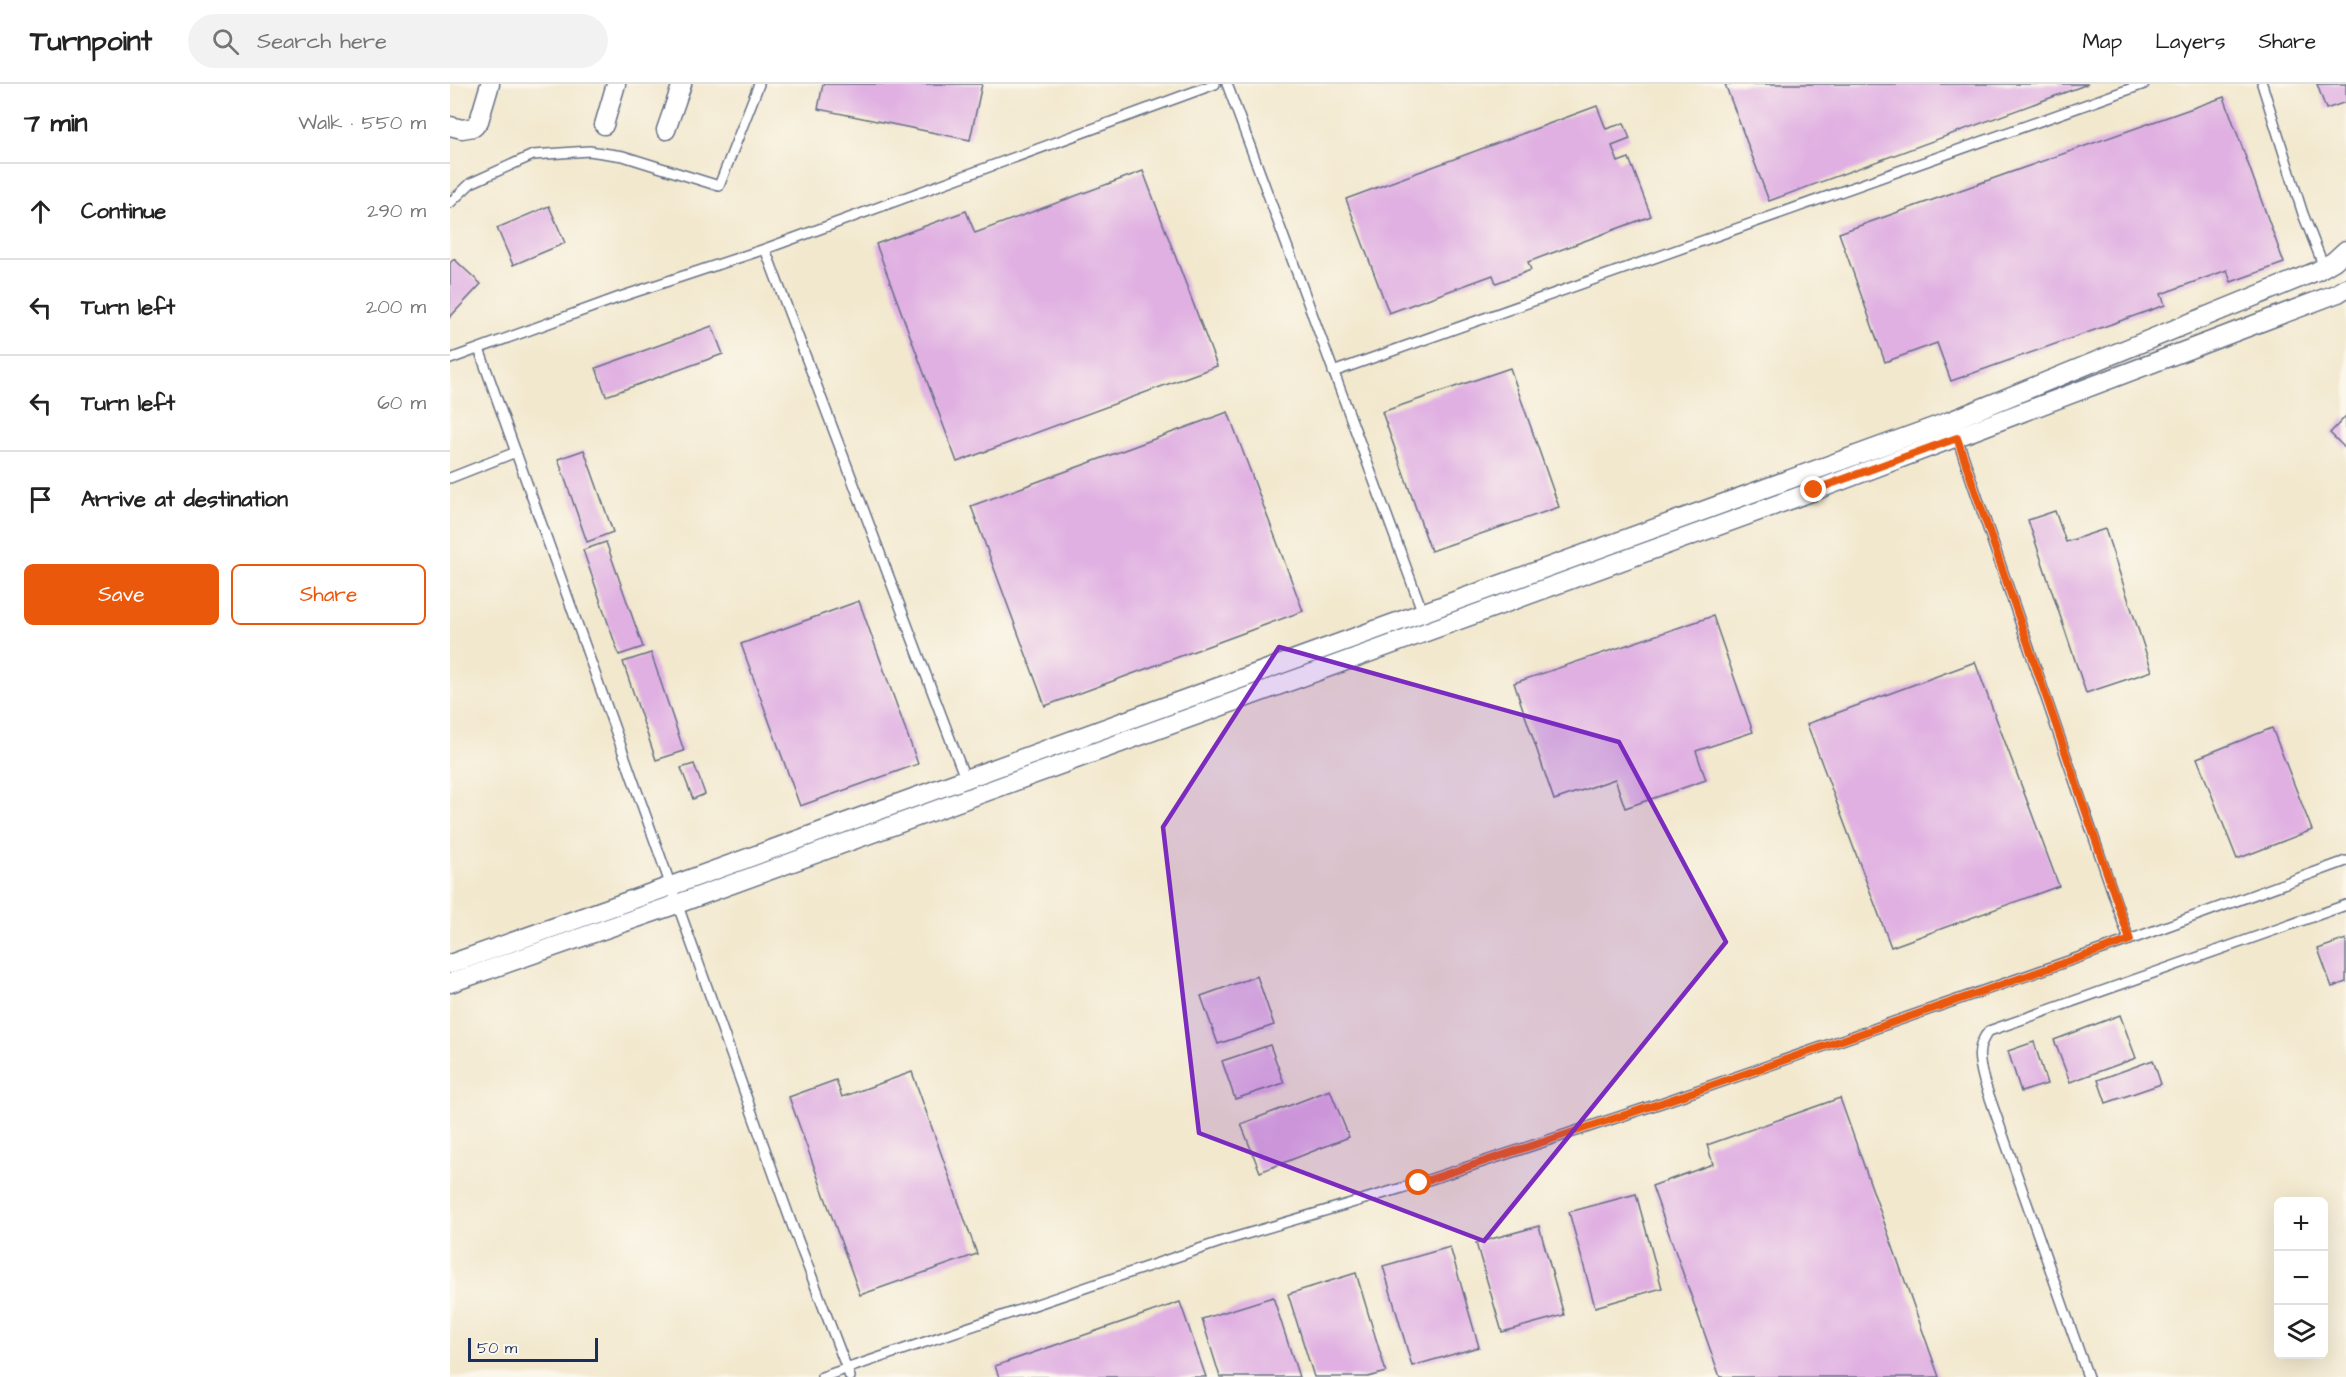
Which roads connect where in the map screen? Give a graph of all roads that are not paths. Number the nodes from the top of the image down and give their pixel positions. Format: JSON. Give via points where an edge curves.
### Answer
{"nodes":[{"id":1,"x":490,"y":84,"type":"edge"},
{"id":2,"x":616,"y":84,"type":"edge"},
{"id":3,"x":682,"y":84,"type":"edge"},
{"id":4,"x":759,"y":84,"type":"edge"},
{"id":5,"x":1215,"y":84,"type":"edge"},
{"id":6,"x":1227,"y":84,"type":"edge"},
{"id":7,"x":2144,"y":84,"type":"edge"},
{"id":8,"x":2262,"y":84,"type":"edge"},
{"id":9,"x":604,"y":125,"type":"dead end"},
{"id":10,"x":450,"y":126,"type":"edge"},
{"id":11,"x":666,"y":130,"type":"dead end"},
{"id":12,"x":450,"y":203,"type":"edge"},
{"id":13,"x":765,"y":249,"type":"junction"},
{"id":14,"x":2334,"y":264,"type":"edge"},
{"id":15,"x":2343,"y":294,"type":"edge"},
{"id":16,"x":479,"y":349,"type":"junction"},
{"id":17,"x":450,"y":359,"type":"edge"},
{"id":18,"x":1333,"y":372,"type":"junction"},
{"id":19,"x":1950,"y":421,"type":"junction"},
{"id":20,"x":1957,"y":438,"type":"junction"},
{"id":21,"x":516,"y":452,"type":"junction"},
{"id":22,"x":450,"y":478,"type":"edge"},
{"id":23,"x":1423,"y":613,"type":"junction"},
{"id":24,"x":964,"y":778,"type":"junction"},
{"id":25,"x":2346,"y":861,"type":"edge"},
{"id":26,"x":671,"y":886,"type":"junction"},
{"id":27,"x":677,"y":904,"type":"junction"},
{"id":28,"x":2346,"y":905,"type":"edge"},
{"id":29,"x":2130,"y":940,"type":"junction"},
{"id":30,"x":450,"y":964,"type":"edge"},
{"id":31,"x":450,"y":983,"type":"edge"},
{"id":32,"x":848,"y":1373,"type":"edge"},
{"id":33,"x":822,"y":1377,"type":"edge"},
{"id":34,"x":2088,"y":1377,"type":"edge"}],
"edges":[{"from":1,"to":10,"type":"street","via":[[474,127]]},
{"from":2,"to":9,"type":"street"},
{"from":3,"to":11,"type":"street"},
{"from":4,"to":12,"type":"lane","via":[[719,186],[623,156],[589,151],[556,153],[533,155],[471,183]]},
{"from":5,"to":13,"type":"lane"},
{"from":6,"to":18,"type":"lane"},
{"from":7,"to":18,"type":"lane"},
{"from":8,"to":14,"type":"lane","via":[[2303,214]]},
{"from":13,"to":16,"type":"lane"},
{"from":13,"to":24,"type":"lane"},
{"from":14,"to":15,"type":"street"},
{"from":14,"to":19,"type":"street"},
{"from":15,"to":20,"type":"street"},
{"from":16,"to":17,"type":"lane"},
{"from":16,"to":21,"type":"lane"},
{"from":18,"to":23,"type":"lane"},
{"from":19,"to":20,"type":"lane"},
{"from":19,"to":23,"type":"street"},
{"from":20,"to":27,"type":"street"},
{"from":20,"to":29,"type":"lane"},
{"from":21,"to":22,"type":"lane"},
{"from":21,"to":26,"type":"lane"},
{"from":23,"to":24,"type":"street"},
{"from":24,"to":26,"type":"street"},
{"from":25,"to":29,"type":"lane"},
{"from":26,"to":27,"type":"lane"},
{"from":26,"to":30,"type":"street"},
{"from":27,"to":31,"type":"street"},
{"from":27,"to":32,"type":"lane"},
{"from":28,"to":34,"type":"lane","via":[[1989,1031],[1981,1040],[1978,1057],[1984,1081]]},
{"from":29,"to":32,"type":"lane","via":[[1661,1103],[1419,1183],[1226,1240]]},
{"from":32,"to":33,"type":"lane"}]}
